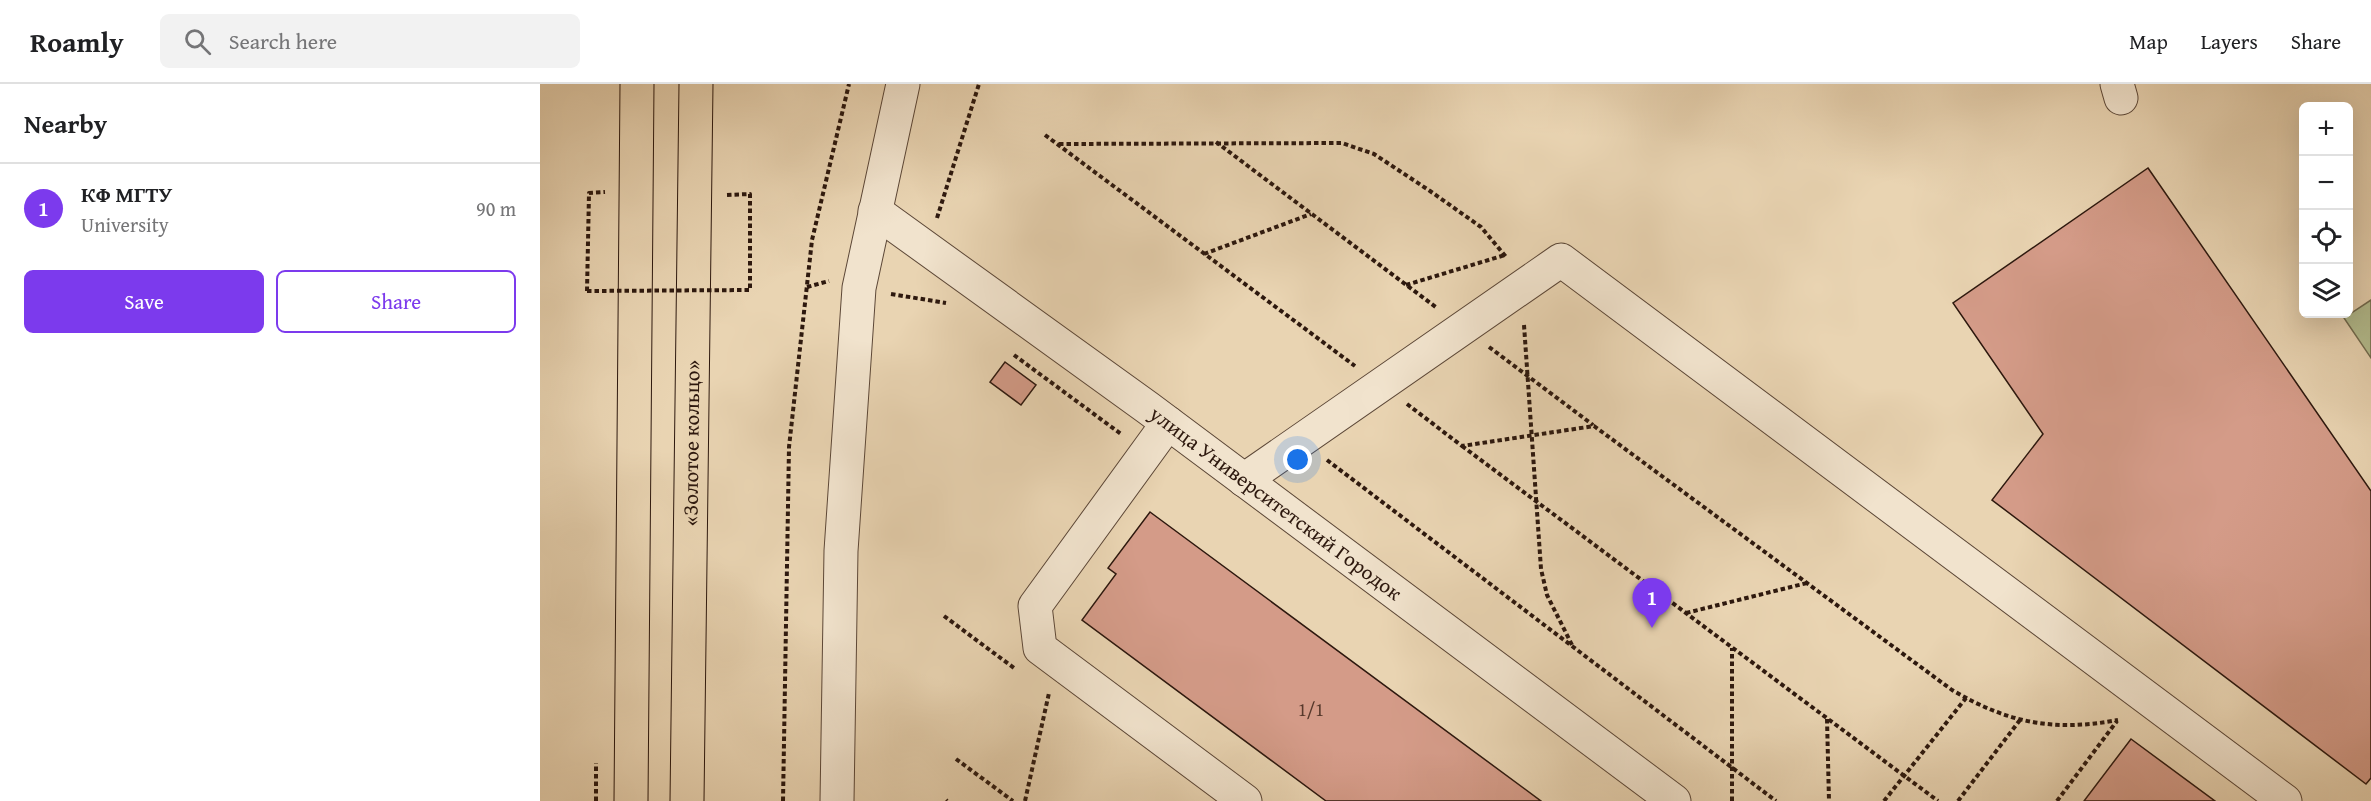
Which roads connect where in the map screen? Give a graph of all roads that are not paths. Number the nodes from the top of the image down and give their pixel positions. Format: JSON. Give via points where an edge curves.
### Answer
{"nodes":[{"id":1,"x":637,"y":84,"type":"edge"},
{"id":2,"x":696,"y":84,"type":"edge"},
{"id":3,"x":903,"y":84,"type":"edge"},
{"id":4,"x":875,"y":211,"type":"junction"},
{"id":5,"x":1168,"y":423,"type":"junction"},
{"id":6,"x":1244,"y":480,"type":"junction"},
{"id":7,"x":631,"y":801,"type":"edge"},
{"id":8,"x":687,"y":801,"type":"edge"},
{"id":9,"x":837,"y":801,"type":"edge"},
{"id":10,"x":1245,"y":801,"type":"edge"},
{"id":11,"x":1674,"y":801,"type":"edge"},
{"id":12,"x":2285,"y":801,"type":"edge"}],
"edges":[{"from":1,"to":7,"type":"highway"},
{"from":2,"to":8,"type":"highway","name":"«Золотое кольцо»"},
{"from":3,"to":4,"type":"street"},
{"from":4,"to":5,"type":"street","name":"улица Университетский Городок"},
{"from":4,"to":9,"type":"street","via":[[859,288],[841,551]]},
{"from":5,"to":6,"type":"street","name":"улица Университетский Городок"},
{"from":5,"to":10,"type":"street","via":[[1035,606],[1040,648]]},
{"from":6,"to":11,"type":"street","name":"улица Университетский Городок"},
{"from":6,"to":12,"type":"street","via":[[1561,260]]}]}
